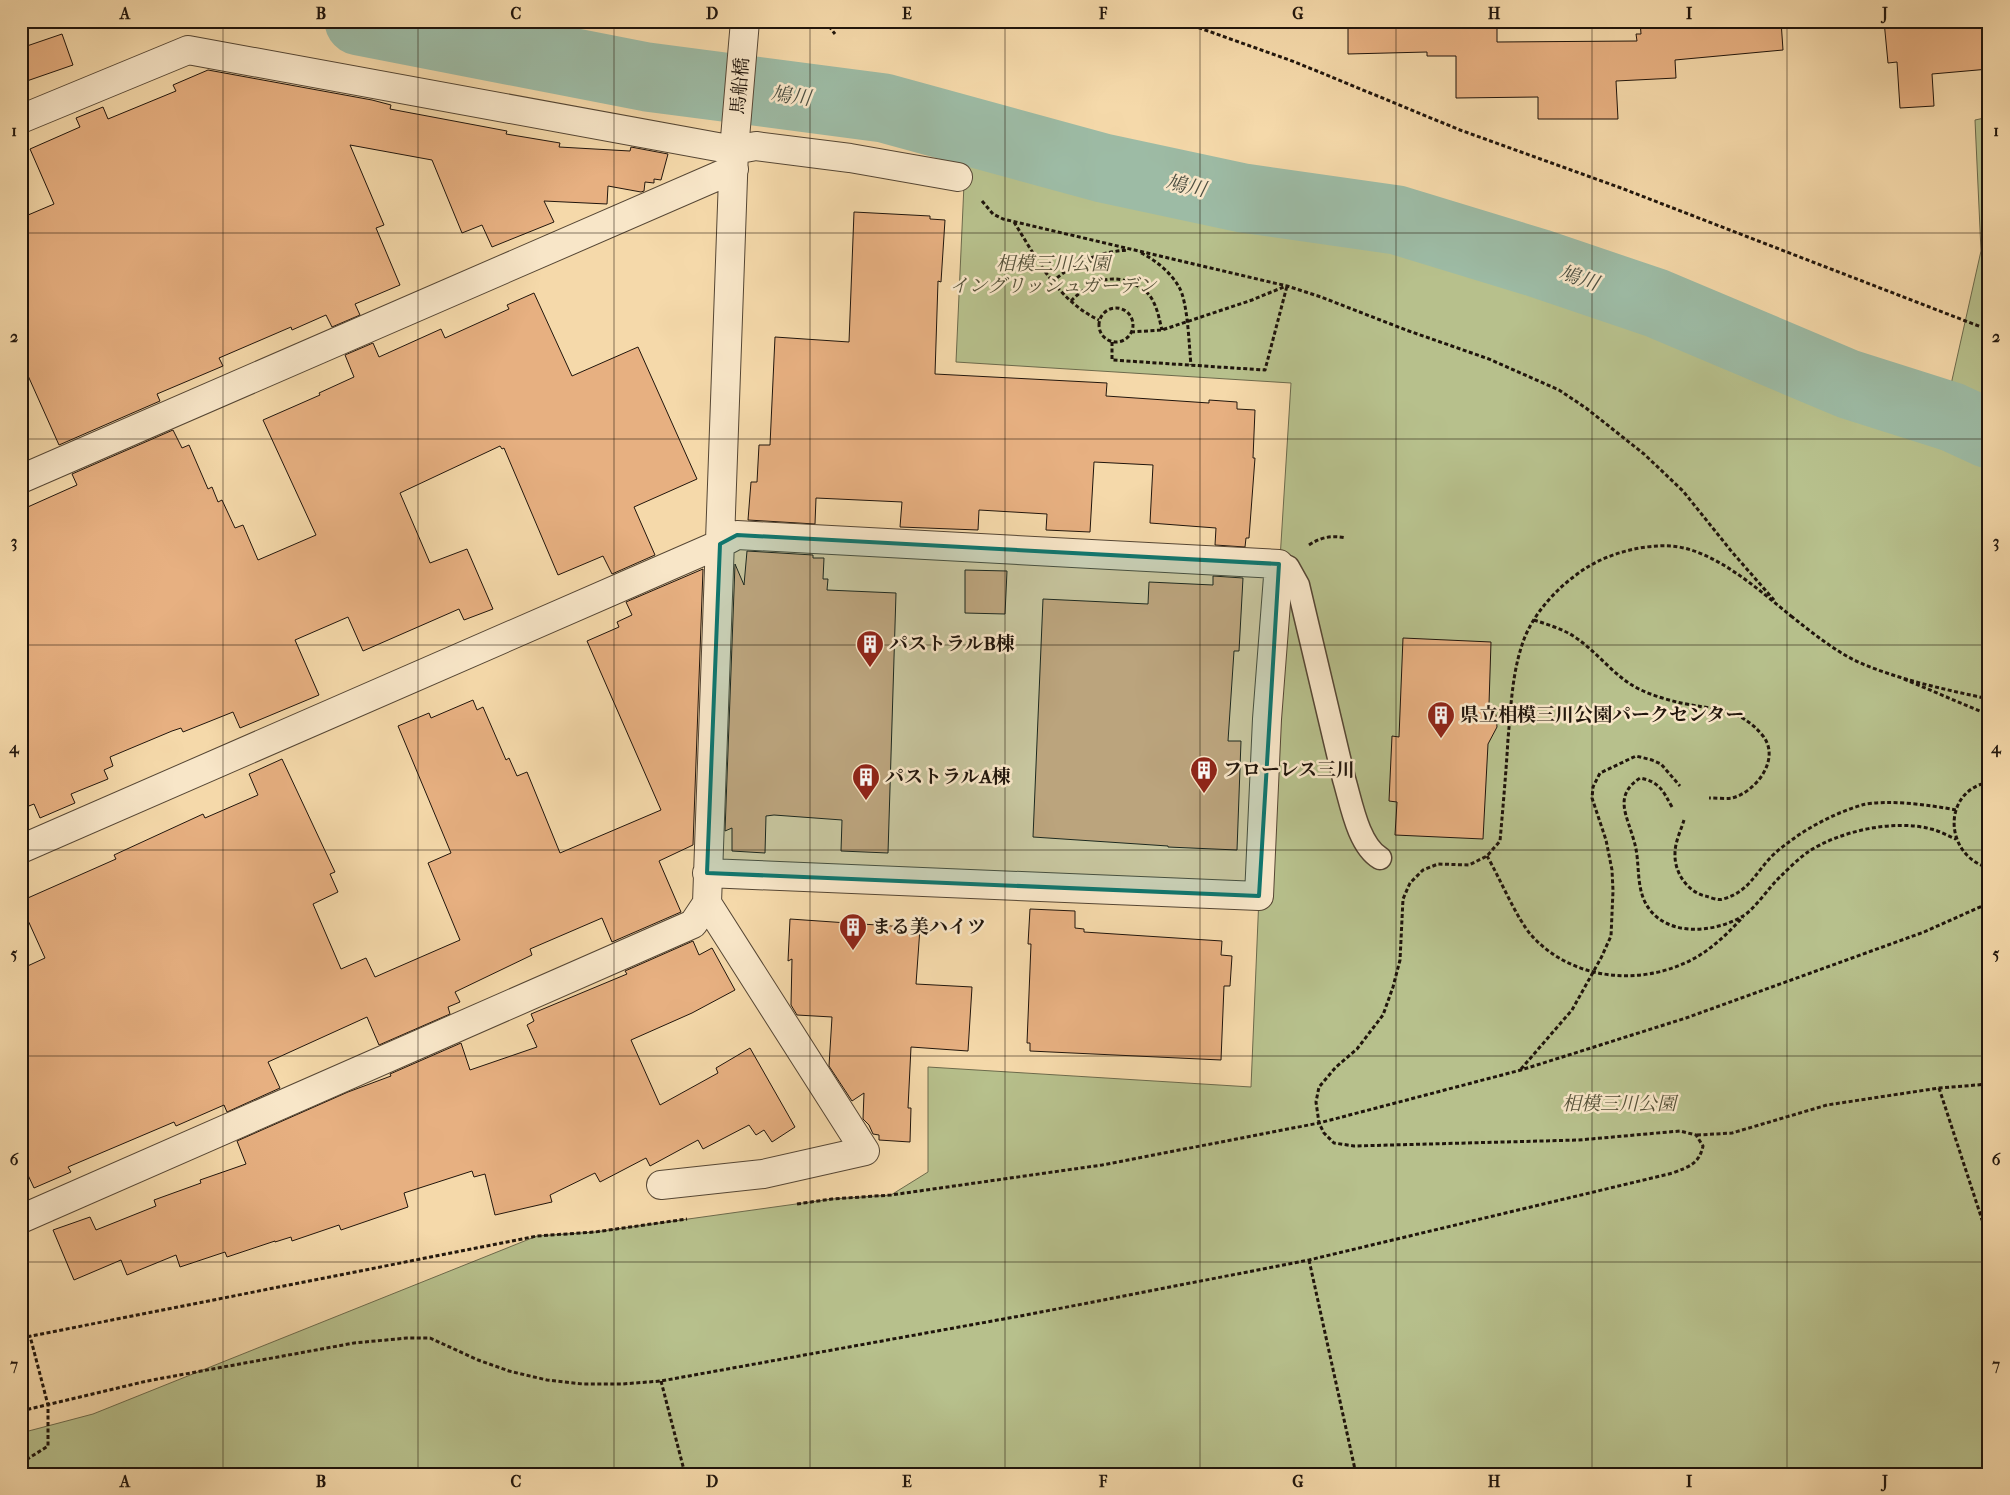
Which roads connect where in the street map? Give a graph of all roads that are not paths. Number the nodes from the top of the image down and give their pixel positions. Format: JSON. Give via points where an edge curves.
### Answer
{"nodes":[{"id":1,"x":744,"y":30,"type":"edge"},
{"id":2,"x":21,"y":119,"type":"edge"},
{"id":3,"x":735,"y":151,"type":"junction"},
{"id":4,"x":958,"y":177,"type":"road end"},
{"id":5,"x":21,"y":479,"type":"edge"},
{"id":6,"x":720,"y":544,"type":"junction"},
{"id":7,"x":1283,"y":565,"type":"junction"},
{"id":8,"x":21,"y":849,"type":"edge"},
{"id":9,"x":1380,"y":858,"type":"dead end"},
{"id":10,"x":707,"y":873,"type":"junction"},
{"id":11,"x":706,"y":903,"type":"junction"},
{"id":12,"x":661,"y":1185,"type":"dead end"},
{"id":13,"x":21,"y":1219,"type":"edge"}],
"edges":[{"from":1,"to":3,"type":"street","name":"馬船橋"},
{"from":2,"to":3,"type":"street","via":[[188,50]]},
{"from":3,"to":4,"type":"street","via":[[756,146]]},
{"from":3,"to":5,"type":"street"},
{"from":3,"to":6,"type":"street","name":"馬船橋"},
{"from":6,"to":7,"type":"street","via":[[737,534]]},
{"from":6,"to":8,"type":"street"},
{"from":6,"to":10,"type":"street","name":"馬船橋"},
{"from":7,"to":9,"type":"lane","via":[[1298,585],[1354,810],[1364,840],[1373,854]]},
{"from":7,"to":10,"type":"street","via":[[1267,719],[1258,896]]},
{"from":10,"to":11,"type":"street","name":"馬船橋"},
{"from":11,"to":12,"type":"street","via":[[866,1151],[763,1174]]},
{"from":11,"to":13,"type":"street","via":[[693,924]]}]}
